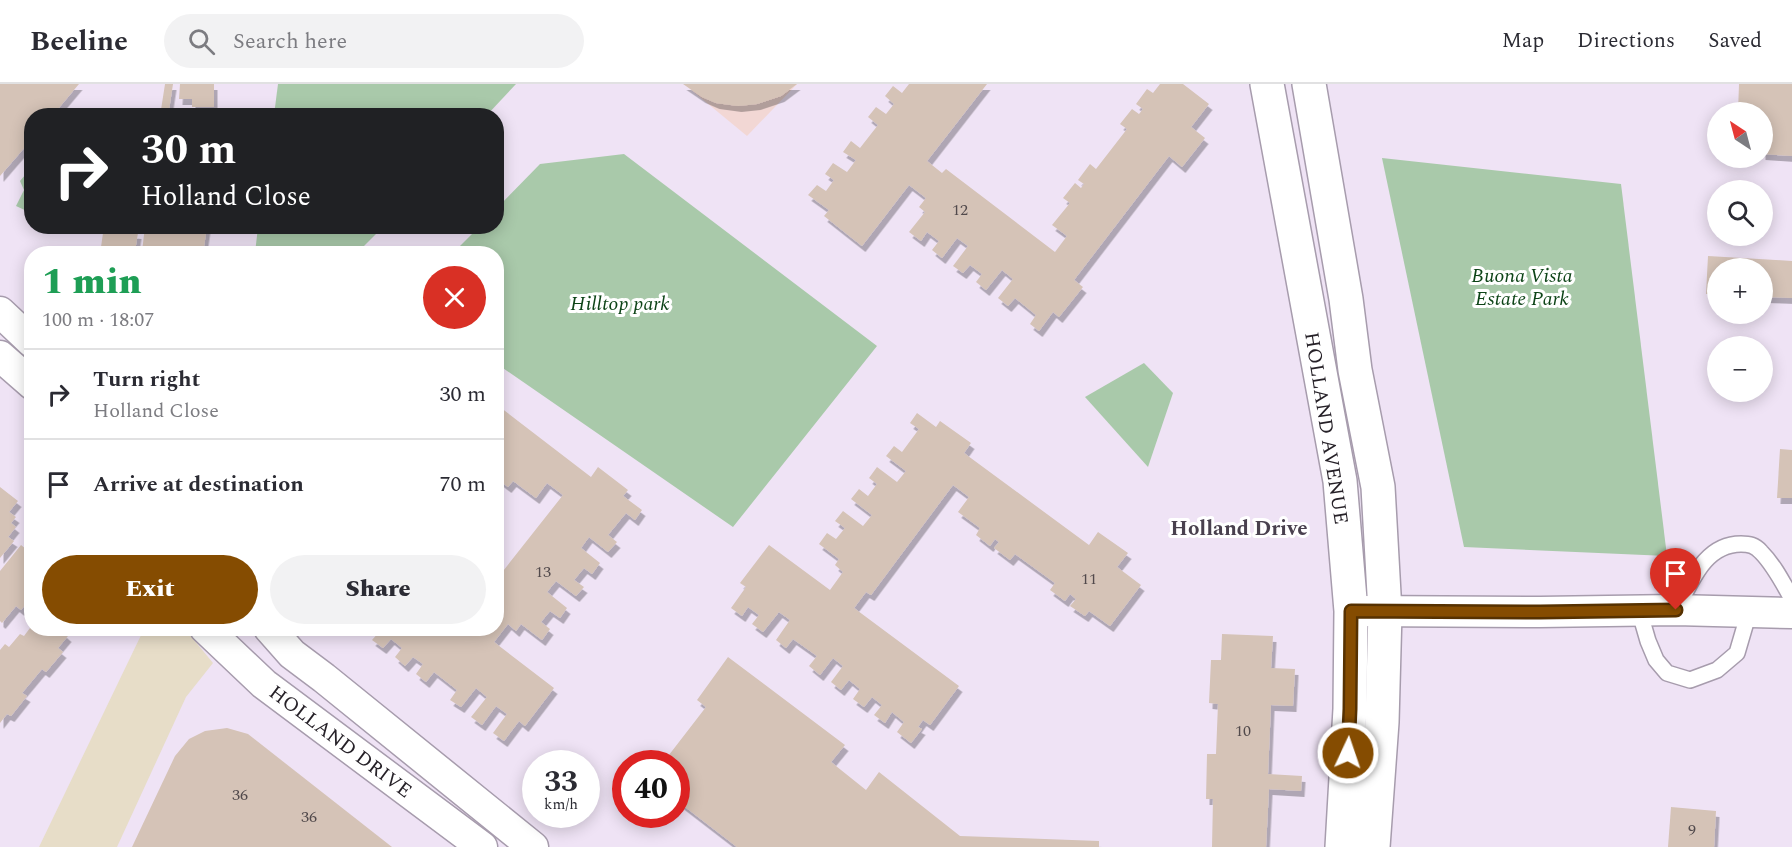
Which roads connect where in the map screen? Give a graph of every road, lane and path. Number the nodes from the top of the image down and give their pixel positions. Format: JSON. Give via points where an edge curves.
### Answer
{"nodes":[{"id":1,"x":1267,"y":84,"type":"edge"},
{"id":2,"x":1309,"y":84,"type":"edge"},
{"id":3,"x":0,"y":312,"type":"edge"},
{"id":4,"x":24,"y":334,"type":"edge"},
{"id":5,"x":0,"y":356,"type":"edge"},
{"id":6,"x":24,"y":376,"type":"edge"},
{"id":7,"x":1792,"y":599,"type":"edge"},
{"id":8,"x":1639,"y":610,"type":"junction"},
{"id":9,"x":1676,"y":610,"type":"junction"},
{"id":10,"x":1351,"y":611,"type":"junction"},
{"id":11,"x":1385,"y":612,"type":"junction"},
{"id":12,"x":1749,"y":612,"type":"junction"},
{"id":13,"x":1792,"y":613,"type":"edge"},
{"id":14,"x":213,"y":636,"type":"edge"},
{"id":15,"x":276,"y":636,"type":"edge"},
{"id":16,"x":1358,"y":834,"type":"edge"},
{"id":17,"x":482,"y":847,"type":"edge"},
{"id":18,"x":533,"y":847,"type":"edge"}],
"edges":[{"from":1,"to":10,"type":"street","name":"HOLLAND AVENUE","via":[[1340,481]]},
{"from":2,"to":11,"type":"street","name":"HOLLAND AVENUE","via":[[1378,487]]},
{"from":3,"to":4,"type":"street"},
{"from":5,"to":6,"type":"street"},
{"from":7,"to":9,"type":"lane","via":[[1761,550],[1751,544],[1732,544],[1701,563]]},
{"from":8,"to":9,"type":"street"},
{"from":8,"to":11,"type":"street"},
{"from":8,"to":12,"type":"lane","via":[[1656,660],[1667,673],[1690,680],[1717,670],[1737,653]]},
{"from":9,"to":12,"type":"street"},
{"from":10,"to":11,"type":"street"},
{"from":10,"to":16,"type":"street","name":"HOLLAND AVENUE","via":[[1350,709]]},
{"from":11,"to":16,"type":"street","name":"HOLLAND AVENUE","via":[[1382,722]]},
{"from":12,"to":13,"type":"street"},
{"from":14,"to":17,"type":"street","name":"HOLLAND DRIVE","via":[[264,684]]},
{"from":15,"to":18,"type":"street","name":"HOLLAND DRIVE","via":[[292,654]]}]}
